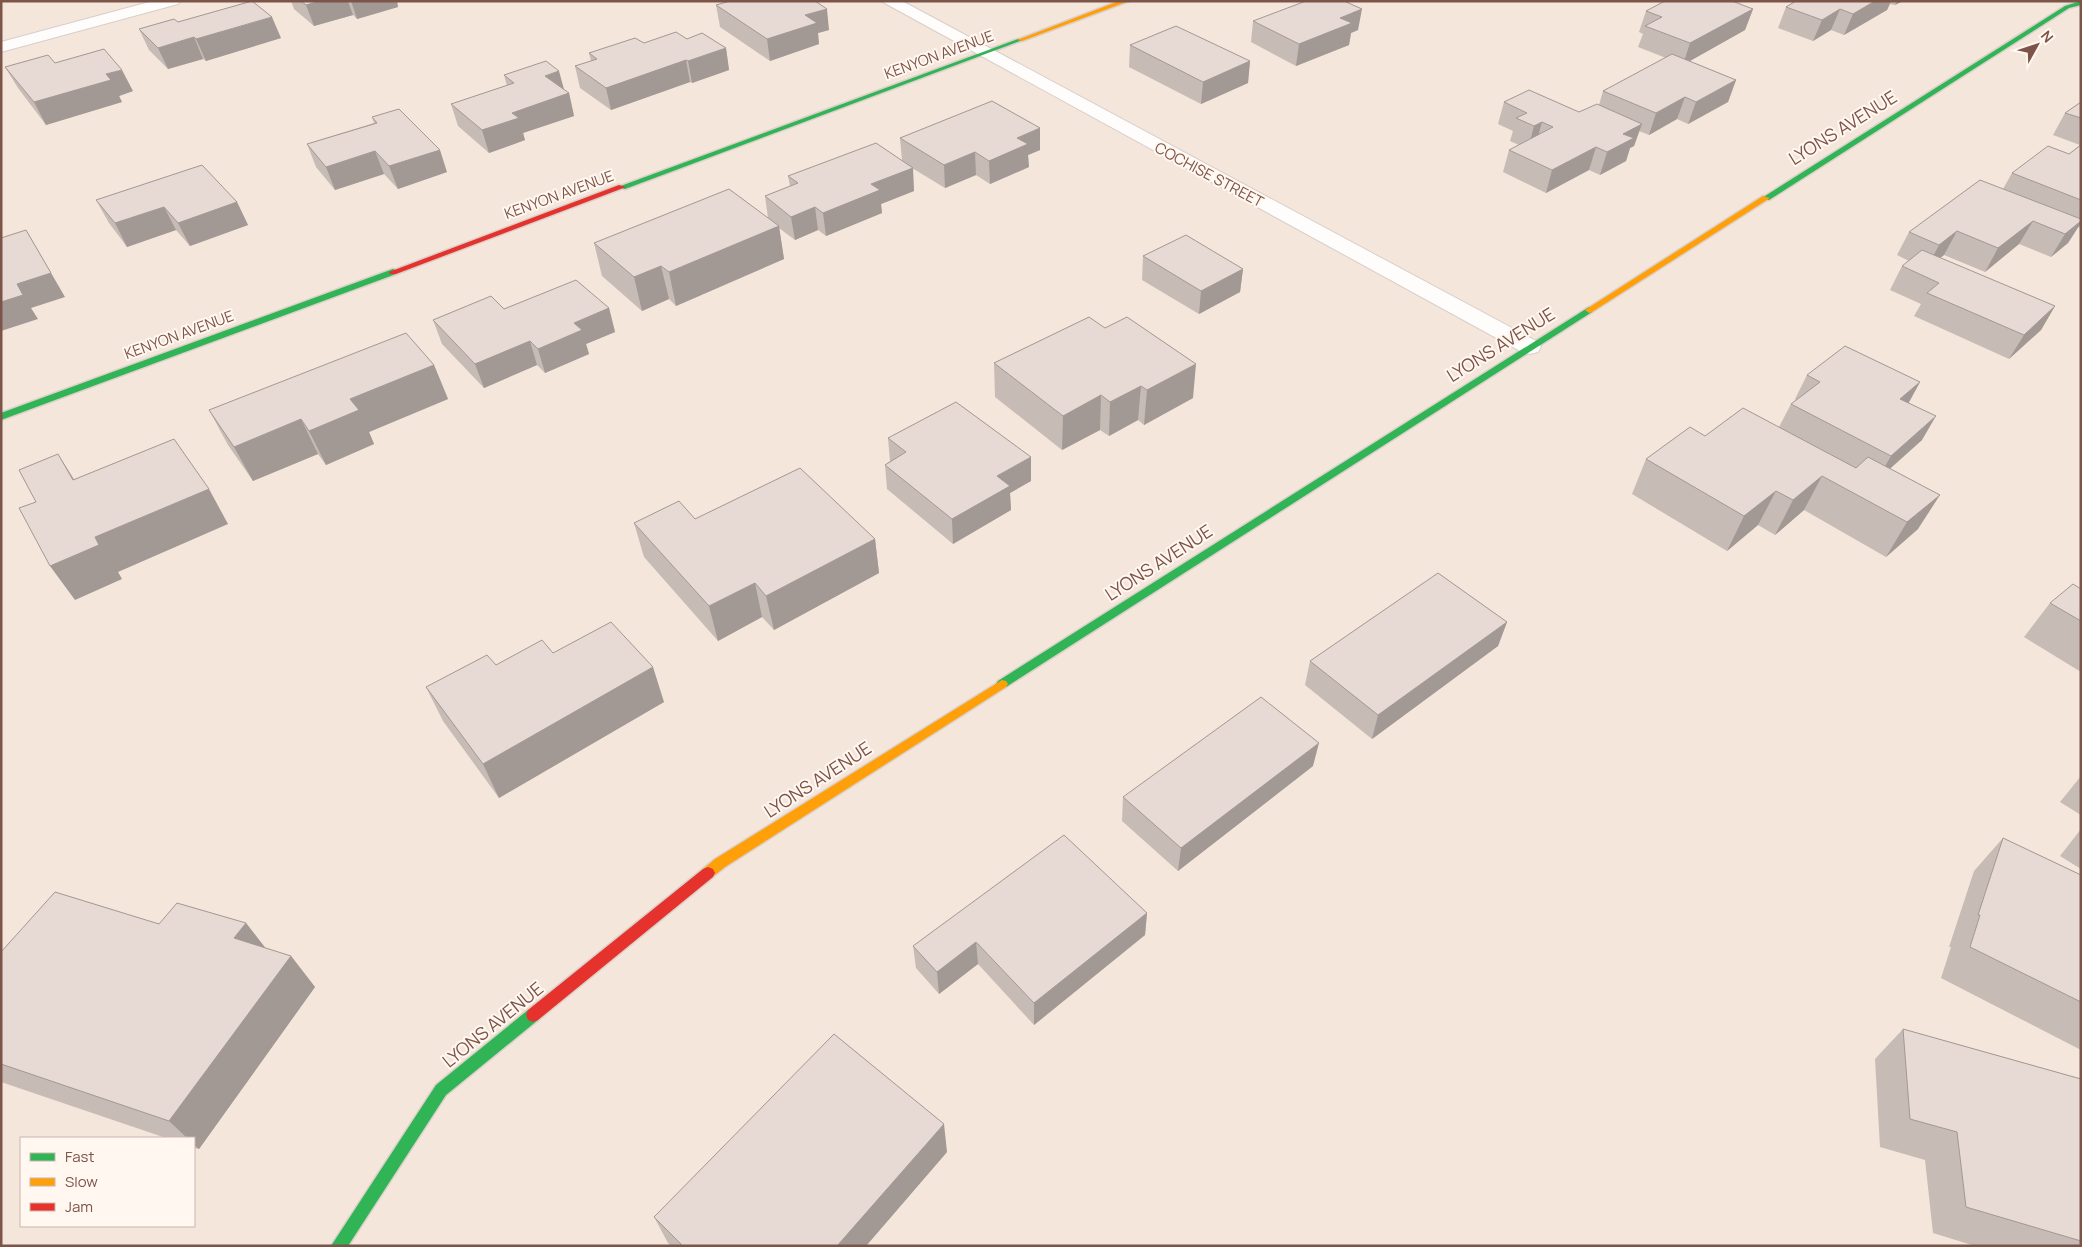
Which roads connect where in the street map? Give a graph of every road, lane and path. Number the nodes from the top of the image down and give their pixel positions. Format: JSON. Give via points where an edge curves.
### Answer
{"nodes":[{"id":1,"x":172,"y":1,"type":"edge"},
{"id":2,"x":889,"y":1,"type":"edge"},
{"id":3,"x":1126,"y":1,"type":"edge"},
{"id":4,"x":2081,"y":3,"type":"edge"},
{"id":5,"x":1,"y":47,"type":"edge"},
{"id":6,"x":984,"y":54,"type":"junction"},
{"id":7,"x":1530,"y":347,"type":"junction"},
{"id":8,"x":1,"y":417,"type":"edge"},
{"id":9,"x":339,"y":1246,"type":"edge"}],
"edges":[{"from":1,"to":5,"type":"street"},
{"from":2,"to":6,"type":"street","name":"COCHISE STREET"},
{"from":3,"to":6,"type":"street","name":"KENYON AVENUE"},
{"from":4,"to":7,"type":"street","name":"LYONS AVENUE","via":[[2067,7]]},
{"from":6,"to":7,"type":"street","name":"COCHISE STREET"},
{"from":6,"to":8,"type":"street","name":"KENYON AVENUE"},
{"from":7,"to":9,"type":"street","name":"LYONS AVENUE","via":[[720,863],[441,1090]]}]}
